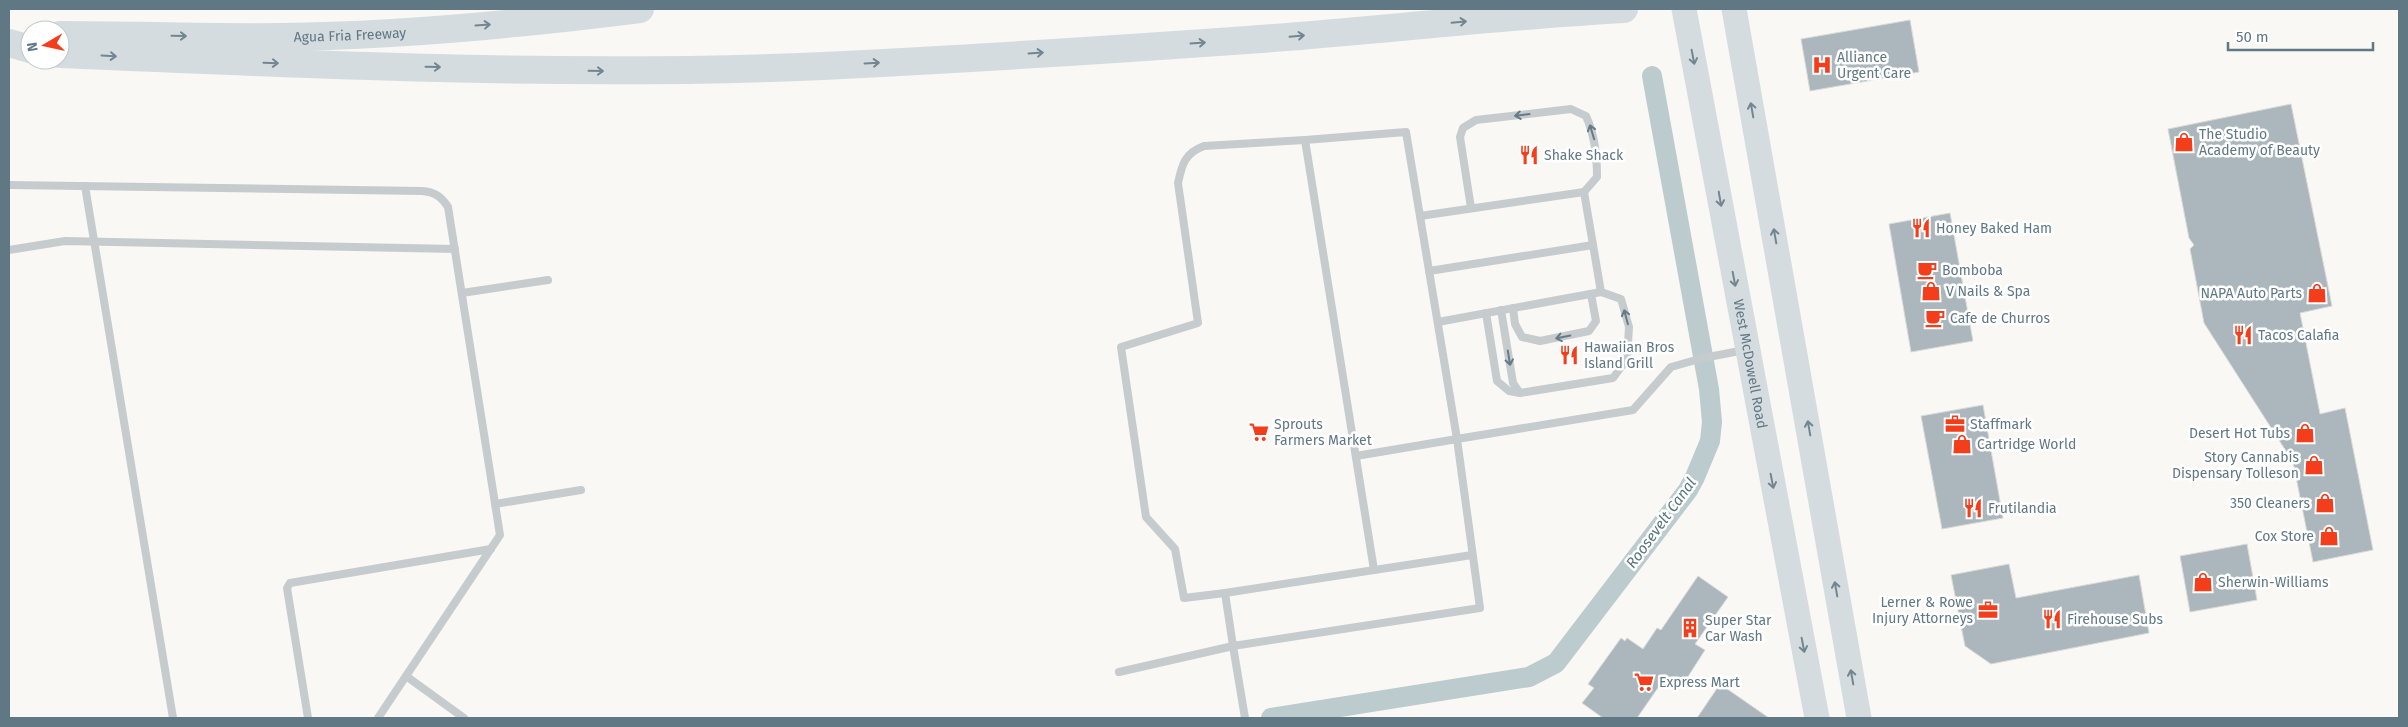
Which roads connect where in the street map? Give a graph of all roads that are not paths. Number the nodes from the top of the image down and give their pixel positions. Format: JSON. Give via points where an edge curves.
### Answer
{"nodes":[{"id":1,"x":640,"y":9,"type":"edge"},
{"id":2,"x":1624,"y":9,"type":"edge"},
{"id":3,"x":1684,"y":9,"type":"edge"},
{"id":4,"x":1734,"y":9,"type":"edge"},
{"id":5,"x":70,"y":35,"type":"edge"},
{"id":6,"x":70,"y":54,"type":"edge"},
{"id":7,"x":1304,"y":140,"type":"junction"},
{"id":8,"x":9,"y":185,"type":"edge"},
{"id":9,"x":86,"y":186,"type":"junction"},
{"id":10,"x":1584,"y":192,"type":"junction"},
{"id":11,"x":1471,"y":208,"type":"junction"},
{"id":12,"x":1420,"y":216,"type":"junction"},
{"id":13,"x":94,"y":241,"type":"junction"},
{"id":14,"x":1593,"y":245,"type":"junction"},
{"id":15,"x":455,"y":249,"type":"junction"},
{"id":16,"x":9,"y":250,"type":"edge"},
{"id":17,"x":1430,"y":272,"type":"junction"},
{"id":18,"x":548,"y":280,"type":"dead end"},
{"id":19,"x":1601,"y":292,"type":"junction"},
{"id":20,"x":462,"y":294,"type":"junction"},
{"id":21,"x":1591,"y":294,"type":"junction"},
{"id":22,"x":1513,"y":308,"type":"junction"},
{"id":23,"x":1502,"y":310,"type":"junction"},
{"id":24,"x":1486,"y":313,"type":"junction"},
{"id":25,"x":1438,"y":322,"type":"junction"},
{"id":26,"x":1747,"y":350,"type":"junction"},
{"id":27,"x":1520,"y":393,"type":"junction"},
{"id":28,"x":1457,"y":439,"type":"junction"},
{"id":29,"x":1356,"y":456,"type":"junction"},
{"id":30,"x":581,"y":490,"type":"dead end"},
{"id":31,"x":495,"y":504,"type":"junction"},
{"id":32,"x":491,"y":549,"type":"junction"},
{"id":33,"x":1472,"y":555,"type":"junction"},
{"id":34,"x":1374,"y":570,"type":"junction"},
{"id":35,"x":1225,"y":592,"type":"junction"},
{"id":36,"x":1232,"y":646,"type":"junction"},
{"id":37,"x":1119,"y":672,"type":"dead end"},
{"id":38,"x":406,"y":676,"type":"junction"},
{"id":39,"x":173,"y":718,"type":"edge"},
{"id":40,"x":308,"y":718,"type":"edge"},
{"id":41,"x":378,"y":718,"type":"edge"},
{"id":42,"x":464,"y":718,"type":"edge"},
{"id":43,"x":1245,"y":718,"type":"edge"},
{"id":44,"x":1816,"y":718,"type":"edge"},
{"id":45,"x":1859,"y":718,"type":"edge"}],
"edges":[{"from":5,"to":1,"type":"highway","name":"Agua Fria Freeway","one_way":true,"via":[[281,37],[367,34],[510,24]]},
{"from":6,"to":2,"type":"highway","one_way":true,"via":[[597,72],[833,65],[1239,40]]},
{"from":3,"to":26,"type":"main road","name":"West McDowell Road","one_way":true},
{"from":45,"to":4,"type":"main road","one_way":true},
{"from":7,"to":12,"type":"lane","via":[[1406,132]]},
{"from":7,"to":29,"type":"lane"},
{"from":7,"to":35,"type":"lane","via":[[1204,146],[1191,151],[1181,168],[1178,183],[1198,323],[1121,346],[1146,517],[1175,549],[1184,598]]},
{"from":8,"to":9,"type":"lane"},
{"from":9,"to":13,"type":"lane"},
{"from":9,"to":15,"type":"lane","via":[[432,192],[448,206]]},
{"from":10,"to":11,"type":"lane"},
{"from":10,"to":11,"type":"lane","one_way":true,"via":[[1597,177],[1593,130],[1586,116],[1571,109],[1476,120],[1463,128],[1460,138]]},
{"from":10,"to":14,"type":"lane"},
{"from":11,"to":12,"type":"lane"},
{"from":12,"to":17,"type":"lane"},
{"from":13,"to":15,"type":"lane"},
{"from":13,"to":16,"type":"lane","via":[[64,240]]},
{"from":13,"to":39,"type":"lane"},
{"from":14,"to":17,"type":"lane"},
{"from":14,"to":19,"type":"lane"},
{"from":15,"to":20,"type":"lane"},
{"from":17,"to":25,"type":"lane"},
{"from":18,"to":20,"type":"lane"},
{"from":19,"to":21,"type":"lane"},
{"from":27,"to":19,"type":"lane","one_way":true,"via":[[1613,378],[1627,359],[1629,328],[1621,299]]},
{"from":20,"to":31,"type":"lane"},
{"from":21,"to":22,"type":"lane"},
{"from":21,"to":22,"type":"lane","one_way":true,"via":[[1596,321],[1589,331],[1540,341],[1522,337],[1515,324]]},
{"from":22,"to":23,"type":"lane"},
{"from":23,"to":24,"type":"lane"},
{"from":23,"to":27,"type":"lane","one_way":true,"via":[[1513,383]]},
{"from":24,"to":25,"type":"lane"},
{"from":24,"to":27,"type":"lane","via":[[1497,381],[1509,391]]},
{"from":25,"to":28,"type":"lane"},
{"from":26,"to":28,"type":"lane","via":[[1671,367],[1633,410]]},
{"from":26,"to":44,"type":"main road","name":"West McDowell Road","one_way":true},
{"from":28,"to":29,"type":"lane"},
{"from":28,"to":33,"type":"lane"},
{"from":29,"to":34,"type":"lane"},
{"from":30,"to":31,"type":"lane"},
{"from":31,"to":32,"type":"lane","via":[[500,535]]},
{"from":32,"to":38,"type":"lane"},
{"from":32,"to":40,"type":"lane","via":[[290,583],[287,588]]},
{"from":33,"to":34,"type":"lane"},
{"from":33,"to":36,"type":"lane","via":[[1480,608]]},
{"from":34,"to":35,"type":"lane"},
{"from":35,"to":36,"type":"lane"},
{"from":36,"to":37,"type":"lane"},
{"from":36,"to":43,"type":"lane"},
{"from":38,"to":41,"type":"lane"},
{"from":38,"to":42,"type":"lane"}]}
